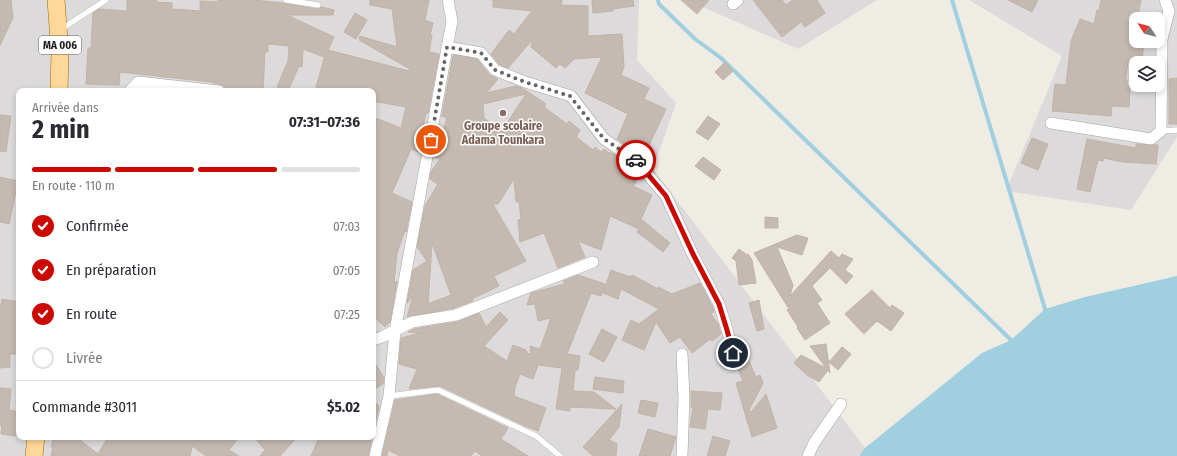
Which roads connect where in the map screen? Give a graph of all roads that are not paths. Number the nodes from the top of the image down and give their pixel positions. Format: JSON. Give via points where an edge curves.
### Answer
{"nodes":[{"id":1,"x":56,"y":0,"type":"edge"},
{"id":2,"x":106,"y":0,"type":"edge"},
{"id":3,"x":286,"y":0,"type":"edge"},
{"id":4,"x":1165,"y":0,"type":"edge"},
{"id":5,"x":449,"y":1,"type":"edge"},
{"id":6,"x":318,"y":5,"type":"dead end"},
{"id":7,"x":1173,"y":13,"type":"edge"},
{"id":8,"x":58,"y":31,"type":"junction"},
{"id":9,"x":447,"y":47,"type":"junction"},
{"id":10,"x":59,"y":88,"type":"edge"},
{"id":11,"x":133,"y":88,"type":"edge"},
{"id":12,"x":192,"y":88,"type":"edge"},
{"id":13,"x":1051,"y":123,"type":"dead end"},
{"id":14,"x":1177,"y":130,"type":"edge"},
{"id":15,"x":1161,"y":131,"type":"junction"},
{"id":16,"x":593,"y":262,"type":"dead end"},
{"id":17,"x":395,"y":331,"type":"junction"},
{"id":18,"x":376,"y":339,"type":"edge"},
{"id":19,"x":733,"y":353,"type":"dead end"},
{"id":20,"x":682,"y":354,"type":"dead end"},
{"id":21,"x":389,"y":396,"type":"junction"},
{"id":22,"x":841,"y":404,"type":"dead end"},
{"id":23,"x":36,"y":440,"type":"edge"},
{"id":24,"x":34,"y":456,"type":"edge"},
{"id":25,"x":375,"y":456,"type":"edge"},
{"id":26,"x":560,"y":456,"type":"edge"},
{"id":27,"x":682,"y":456,"type":"edge"},
{"id":28,"x":808,"y":456,"type":"edge"}],
"edges":[{"from":1,"to":8,"type":"main road","number":"MA 006"},
{"from":2,"to":8,"type":"lane"},
{"from":3,"to":6,"type":"lane"},
{"from":4,"to":7,"type":"street"},
{"from":5,"to":9,"type":"street","via":[[452,21]]},
{"from":7,"to":15,"type":"street","via":[[1162,39]]},
{"from":8,"to":10,"type":"main road","number":"MA 006"},
{"from":9,"to":17,"type":"street"},
{"from":9,"to":19,"type":"street","via":[[481,53],[495,70],[570,96],[604,139],[636,161],[666,196],[719,304]]},
{"from":11,"to":12,"type":"street","via":[[138,82]]},
{"from":13,"to":15,"type":"street","via":[[1151,139]]},
{"from":14,"to":15,"type":"lane"},
{"from":16,"to":17,"type":"street","via":[[456,315],[412,322]]},
{"from":17,"to":18,"type":"street"},
{"from":17,"to":21,"type":"street"},
{"from":20,"to":27,"type":"street"},
{"from":21,"to":25,"type":"street"},
{"from":21,"to":26,"type":"lane","via":[[438,390],[536,436]]},
{"from":22,"to":28,"type":"street"},
{"from":23,"to":24,"type":"main road"}]}
